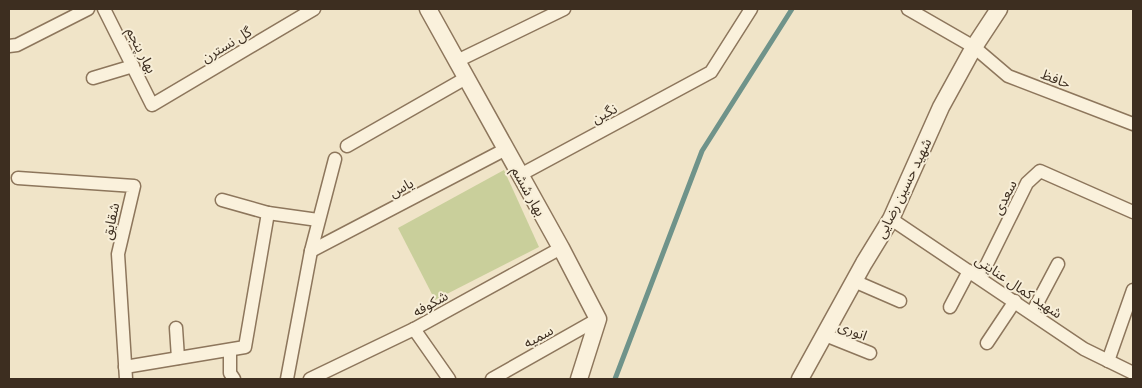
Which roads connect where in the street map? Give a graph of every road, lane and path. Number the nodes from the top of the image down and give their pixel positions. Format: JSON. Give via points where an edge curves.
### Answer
{"nodes":[{"id":1,"x":88,"y":9,"type":"edge"},
{"id":2,"x":104,"y":9,"type":"edge"},
{"id":3,"x":314,"y":9,"type":"edge"},
{"id":4,"x":428,"y":9,"type":"edge"},
{"id":5,"x":564,"y":9,"type":"edge"},
{"id":6,"x":751,"y":9,"type":"edge"},
{"id":7,"x":908,"y":9,"type":"edge"},
{"id":8,"x":999,"y":9,"type":"edge"},
{"id":9,"x":9,"y":46,"type":"edge"},
{"id":10,"x":974,"y":48,"type":"junction"},
{"id":11,"x":457,"y":61,"type":"junction"},
{"id":12,"x":133,"y":66,"type":"junction"},
{"id":13,"x":93,"y":78,"type":"dead end"},
{"id":14,"x":466,"y":78,"type":"junction"},
{"id":15,"x":152,"y":105,"type":"joint"},
{"id":16,"x":1133,"y":124,"type":"edge"},
{"id":17,"x":348,"y":146,"type":"dead end"},
{"id":18,"x":506,"y":149,"type":"junction"},
{"id":19,"x":335,"y":159,"type":"dead end"},
{"id":20,"x":520,"y":175,"type":"junction"},
{"id":21,"x":18,"y":178,"type":"dead end"},
{"id":22,"x":222,"y":200,"type":"dead end"},
{"id":23,"x":1133,"y":212,"type":"edge"},
{"id":24,"x":268,"y":213,"type":"junction"},
{"id":25,"x":891,"y":219,"type":"junction"},
{"id":26,"x":318,"y":220,"type":"junction"},
{"id":27,"x":561,"y":248,"type":"junction"},
{"id":28,"x":311,"y":251,"type":"junction"},
{"id":29,"x":1058,"y":264,"type":"dead end"},
{"id":30,"x":969,"y":270,"type":"junction"},
{"id":31,"x":980,"y":278,"type":"junction"},
{"id":32,"x":854,"y":281,"type":"junction"},
{"id":33,"x":1133,"y":290,"type":"edge"},
{"id":34,"x":900,"y":301,"type":"dead end"},
{"id":35,"x":1015,"y":301,"type":"junction"},
{"id":36,"x":950,"y":307,"type":"dead end"},
{"id":37,"x":1032,"y":313,"type":"junction"},
{"id":38,"x":598,"y":319,"type":"junction"},
{"id":39,"x":176,"y":328,"type":"dead end"},
{"id":40,"x":414,"y":329,"type":"junction"},
{"id":41,"x":824,"y":335,"type":"junction"},
{"id":42,"x":987,"y":343,"type":"dead end"},
{"id":43,"x":230,"y":350,"type":"junction"},
{"id":44,"x":870,"y":352,"type":"dead end"},
{"id":45,"x":178,"y":358,"type":"junction"},
{"id":46,"x":1108,"y":361,"type":"junction"},
{"id":47,"x":126,"y":373,"type":"edge"},
{"id":48,"x":1133,"y":374,"type":"edge"},
{"id":49,"x":234,"y":379,"type":"edge"},
{"id":50,"x":287,"y":379,"type":"edge"},
{"id":51,"x":310,"y":379,"type":"edge"},
{"id":52,"x":449,"y":379,"type":"edge"},
{"id":53,"x":492,"y":379,"type":"edge"},
{"id":54,"x":579,"y":379,"type":"edge"},
{"id":55,"x":800,"y":379,"type":"edge"}],
"edges":[{"from":1,"to":9,"type":"street"},
{"from":2,"to":12,"type":"street","name":"بهار پنجم"},
{"from":3,"to":15,"type":"street","name":"گل نسترن"},
{"from":4,"to":11,"type":"street","name":"بهار ششم"},
{"from":5,"to":11,"type":"street"},
{"from":6,"to":20,"type":"street","name":"نگین","via":[[711,72]]},
{"from":7,"to":10,"type":"street","name":"حافظ"},
{"from":8,"to":10,"type":"street","name":"شهید حسین رضایی"},
{"from":10,"to":16,"type":"street","name":"حافظ","via":[[1008,76]]},
{"from":10,"to":25,"type":"street","name":"شهید حسین رضایی","via":[[941,107]]},
{"from":11,"to":14,"type":"street","name":"بهار ششم"},
{"from":12,"to":13,"type":"street"},
{"from":12,"to":15,"type":"street","name":"بهار پنجم"},
{"from":14,"to":17,"type":"street"},
{"from":14,"to":18,"type":"street","name":"بهار ششم"},
{"from":18,"to":20,"type":"street","name":"بهار ششم"},
{"from":18,"to":28,"type":"street","name":"یاس"},
{"from":19,"to":26,"type":"street"},
{"from":20,"to":27,"type":"street","name":"بهار ششم"},
{"from":21,"to":47,"type":"street","name":"شقایق","via":[[134,186],[118,254]]},
{"from":22,"to":24,"type":"street"},
{"from":23,"to":31,"type":"street","name":"سعدی","via":[[1040,171],[1027,183]]},
{"from":24,"to":26,"type":"street"},
{"from":24,"to":43,"type":"street","via":[[245,348]]},
{"from":25,"to":30,"type":"street","name":"شهید کمال عنایتی"},
{"from":25,"to":32,"type":"street","name":"شهید حسین رضایی"},
{"from":26,"to":28,"type":"street"},
{"from":27,"to":38,"type":"street","name":"بهار ششم"},
{"from":27,"to":40,"type":"street","name":"شکوفه"},
{"from":28,"to":50,"type":"street"},
{"from":29,"to":37,"type":"street"},
{"from":30,"to":31,"type":"street","name":"شهید کمال عنایتی"},
{"from":30,"to":36,"type":"street"},
{"from":31,"to":35,"type":"street","name":"شهید کمال عنایتی"},
{"from":32,"to":34,"type":"street"},
{"from":32,"to":41,"type":"street","name":"شهید حسین رضایی"},
{"from":33,"to":46,"type":"street"},
{"from":35,"to":37,"type":"street","name":"شهید کمال عنایتی"},
{"from":35,"to":42,"type":"street"},
{"from":37,"to":46,"type":"street","name":"شهید کمال عنایتی","via":[[1084,349]]},
{"from":38,"to":53,"type":"street","name":"سمیه"},
{"from":38,"to":54,"type":"street"},
{"from":39,"to":45,"type":"street"},
{"from":40,"to":51,"type":"street","name":"شکوفه"},
{"from":40,"to":52,"type":"street"},
{"from":41,"to":44,"type":"street","name":"انوری"},
{"from":41,"to":55,"type":"street","name":"شهید حسین رضایی"},
{"from":43,"to":45,"type":"street"},
{"from":43,"to":49,"type":"street","via":[[230,373]]},
{"from":45,"to":47,"type":"street"},
{"from":46,"to":48,"type":"street","name":"شهید کمال عنایتی"}]}
